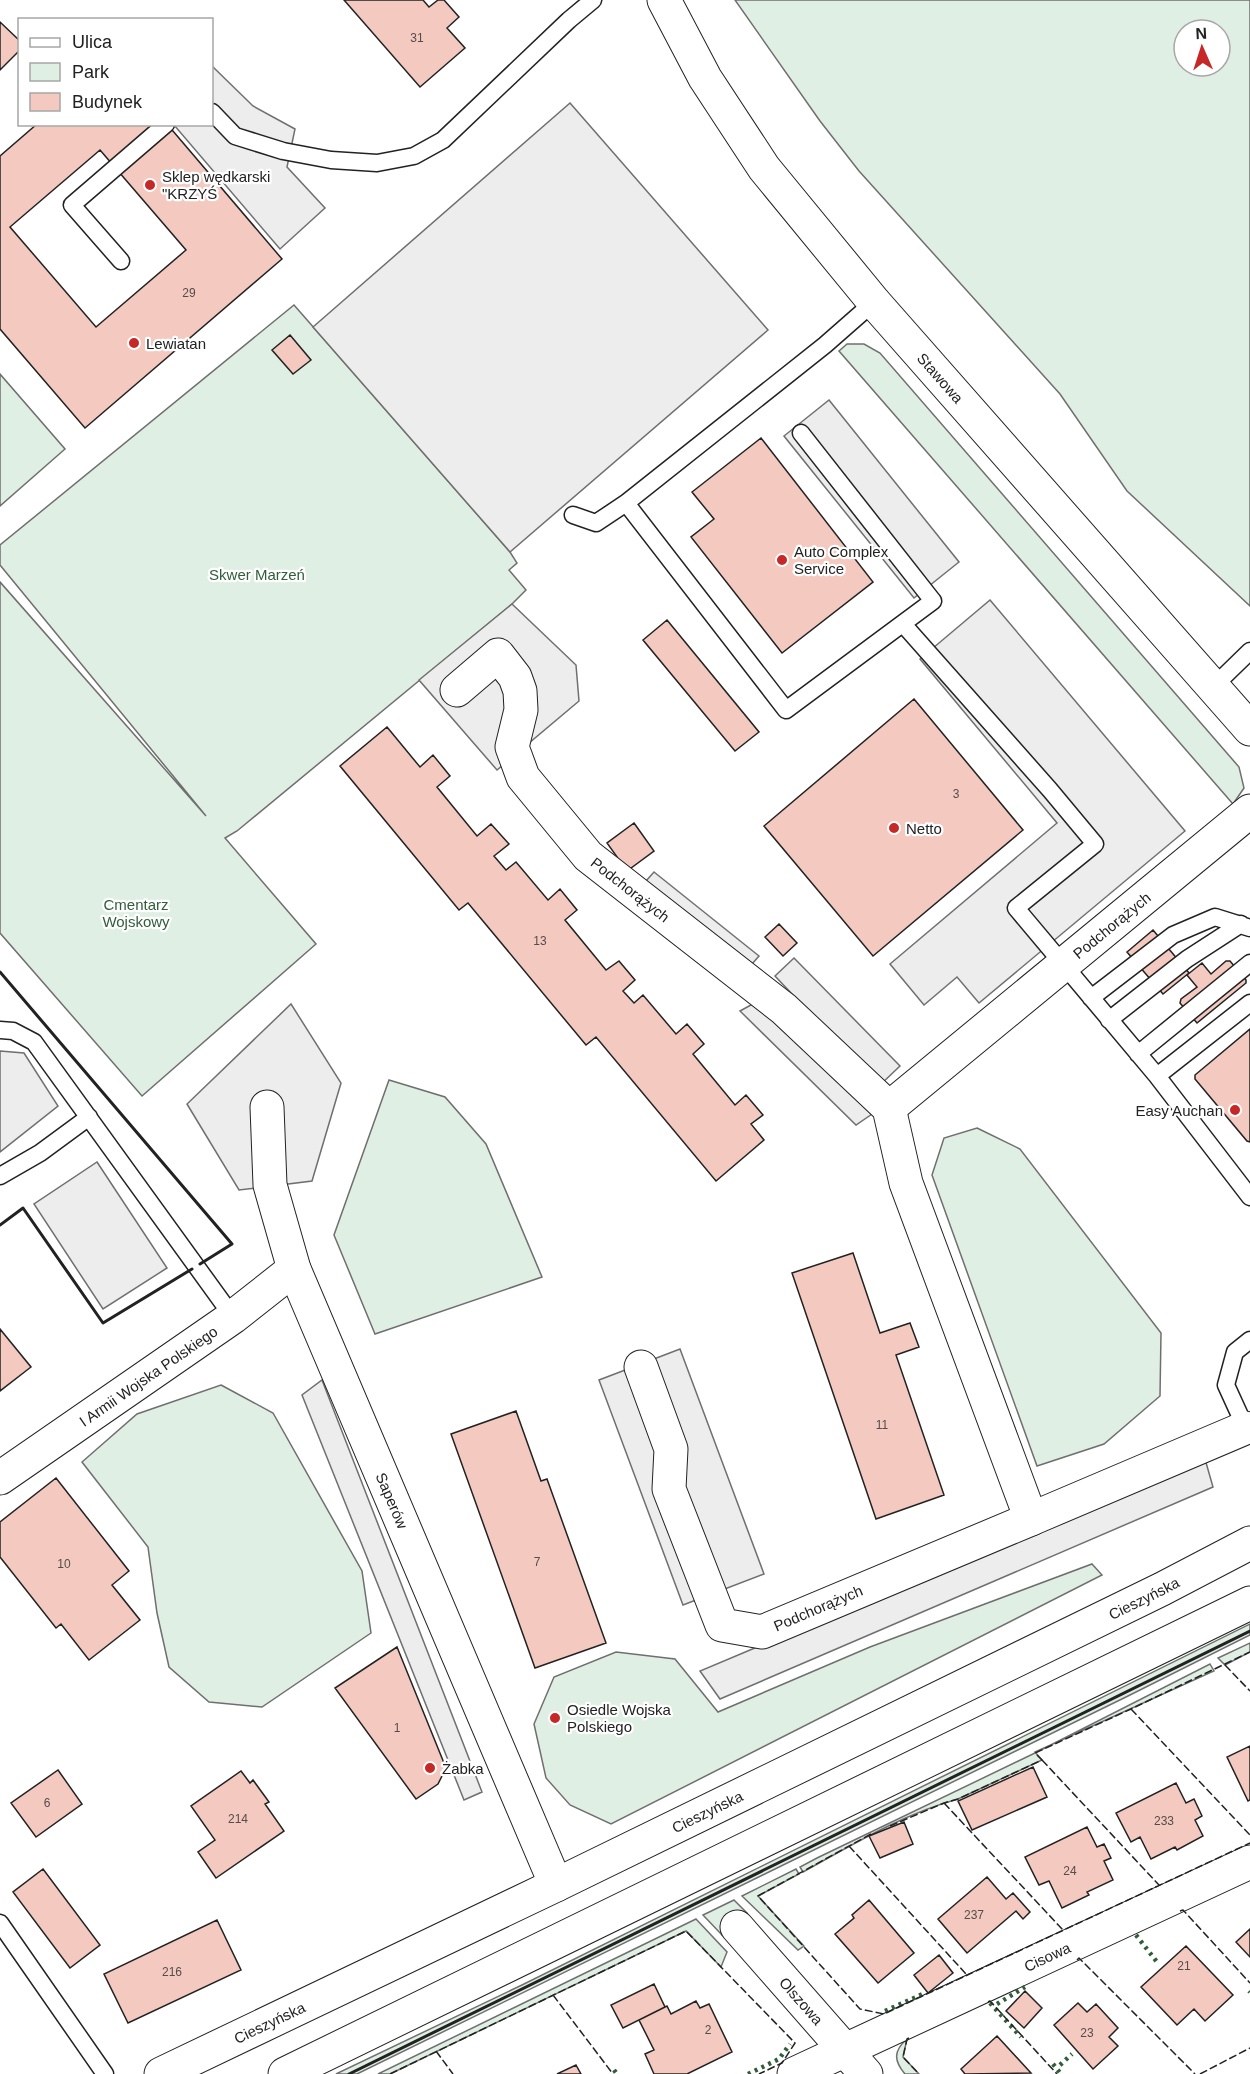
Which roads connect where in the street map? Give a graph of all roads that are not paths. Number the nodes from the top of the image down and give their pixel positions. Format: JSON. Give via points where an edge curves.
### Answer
{"nodes":[{"id":1,"x":593,"y":0,"type":"edge"},
{"id":2,"x":664,"y":0,"type":"edge"},
{"id":3,"x":213,"y":113,"type":"edge"},
{"id":4,"x":164,"y":126,"type":"edge"},
{"id":5,"x":121,"y":261,"type":"dead end"},
{"id":6,"x":874,"y":302,"type":"junction"},
{"id":7,"x":801,"y":433,"type":"dead end"},
{"id":8,"x":626,"y":503,"type":"junction"},
{"id":9,"x":573,"y":515,"type":"dead end"},
{"id":10,"x":903,"y":624,"type":"junction"},
{"id":11,"x":1250,"y":651,"type":"edge"},
{"id":12,"x":1213,"y":687,"type":"junction"},
{"id":13,"x":457,"y":690,"type":"dead end"},
{"id":14,"x":1250,"y":729,"type":"edge"},
{"id":15,"x":1250,"y":811,"type":"edge"},
{"id":16,"x":1245,"y":926,"type":"edge"},
{"id":17,"x":1250,"y":963,"type":"edge"},
{"id":18,"x":1063,"y":965,"type":"junction"},
{"id":19,"x":1090,"y":998,"type":"junction"},
{"id":20,"x":1250,"y":1003,"type":"edge"},
{"id":21,"x":1109,"y":1020,"type":"junction"},
{"id":22,"x":0,"y":1030,"type":"edge"},
{"id":23,"x":1138,"y":1054,"type":"junction"},
{"id":24,"x":1156,"y":1076,"type":"junction"},
{"id":25,"x":267,"y":1107,"type":"dead end"},
{"id":26,"x":889,"y":1108,"type":"junction"},
{"id":27,"x":90,"y":1117,"type":"junction"},
{"id":28,"x":0,"y":1176,"type":"edge"},
{"id":29,"x":1250,"y":1197,"type":"edge"},
{"id":30,"x":294,"y":1269,"type":"junction"},
{"id":31,"x":233,"y":1317,"type":"junction"},
{"id":32,"x":1250,"y":1340,"type":"edge"},
{"id":33,"x":641,"y":1367,"type":"dead end"},
{"id":34,"x":1248,"y":1432,"type":"edge"},
{"id":35,"x":0,"y":1478,"type":"edge"},
{"id":36,"x":1030,"y":1519,"type":"junction"},
{"id":37,"x":1250,"y":1543,"type":"edge"},
{"id":38,"x":1250,"y":1603,"type":"edge"},
{"id":39,"x":1250,"y":1862,"type":"edge"},
{"id":40,"x":556,"y":1885,"type":"junction"},
{"id":41,"x":0,"y":1923,"type":"edge"},
{"id":42,"x":737,"y":1927,"type":"dead end"},
{"id":43,"x":855,"y":2063,"type":"edge"},
{"id":44,"x":105,"y":2074,"type":"edge"},
{"id":45,"x":161,"y":2074,"type":"edge"},
{"id":46,"x":285,"y":2074,"type":"edge"},
{"id":47,"x":794,"y":2074,"type":"edge"}],
"edges":[{"from":1,"to":3,"type":"lane","via":[[444,140],[414,156],[377,163],[283,151],[235,136]]},
{"from":2,"to":6,"type":"street","name":"Stawowa","via":[[705,78],[764,168]]},
{"from":4,"to":5,"type":"lane","via":[[72,205]]},
{"from":6,"to":8,"type":"lane"},
{"from":6,"to":12,"type":"street","name":"Stawowa"},
{"from":7,"to":10,"type":"lane","via":[[933,601]]},
{"from":8,"to":9,"type":"lane","via":[[596,523]]},
{"from":8,"to":10,"type":"lane","via":[[786,710]]},
{"from":10,"to":18,"type":"lane","via":[[1095,844],[1016,908]]},
{"from":11,"to":12,"type":"lane"},
{"from":12,"to":14,"type":"street","name":"Stawowa"},
{"from":13,"to":26,"type":"street","name":"Podchorążych","via":[[498,655],[515,677],[520,691],[521,710],[512,747],[524,777],[588,856],[784,1009]]},
{"from":15,"to":18,"type":"street","name":"Podchorążych"},
{"from":16,"to":19,"type":"lane","via":[[1215,917],[1173,935]]},
{"from":16,"to":21,"type":"lane","via":[[1187,959]]},
{"from":17,"to":23,"type":"lane"},
{"from":18,"to":19,"type":"lane"},
{"from":18,"to":26,"type":"street","name":"Podchorążych"},
{"from":19,"to":21,"type":"lane"},
{"from":20,"to":24,"type":"lane"},
{"from":21,"to":23,"type":"lane"},
{"from":22,"to":27,"type":"lane","via":[[13,1031],[34,1042]]},
{"from":23,"to":24,"type":"lane"},
{"from":24,"to":29,"type":"lane"},
{"from":25,"to":30,"type":"street","name":"Saperów","via":[[270,1185]]},
{"from":26,"to":36,"type":"street","via":[[906,1183]]},
{"from":27,"to":28,"type":"lane"},
{"from":27,"to":31,"type":"lane"},
{"from":30,"to":31,"type":"street","name":"I Armii Wojska Polskiego"},
{"from":30,"to":40,"type":"street","name":"Saperów"},
{"from":31,"to":35,"type":"street","name":"I Armii Wojska Polskiego"},
{"from":32,"to":34,"type":"lane","via":[[1235,1352],[1226,1385]]},
{"from":33,"to":36,"type":"street","name":"Podchorążych","via":[[671,1449],[669,1489],[722,1625],[762,1632]]},
{"from":34,"to":36,"type":"street","name":"Podchorążych"},
{"from":37,"to":40,"type":"street","name":"Cieszyńska"},
{"from":38,"to":46,"type":"street"},
{"from":39,"to":43,"type":"street","name":"Cisowa"},
{"from":40,"to":45,"type":"street","name":"Cieszyńska"},
{"from":41,"to":44,"type":"lane"},
{"from":42,"to":43,"type":"street","name":"Olszowa"},
{"from":43,"to":47,"type":"street","name":"Cisowa"}]}
